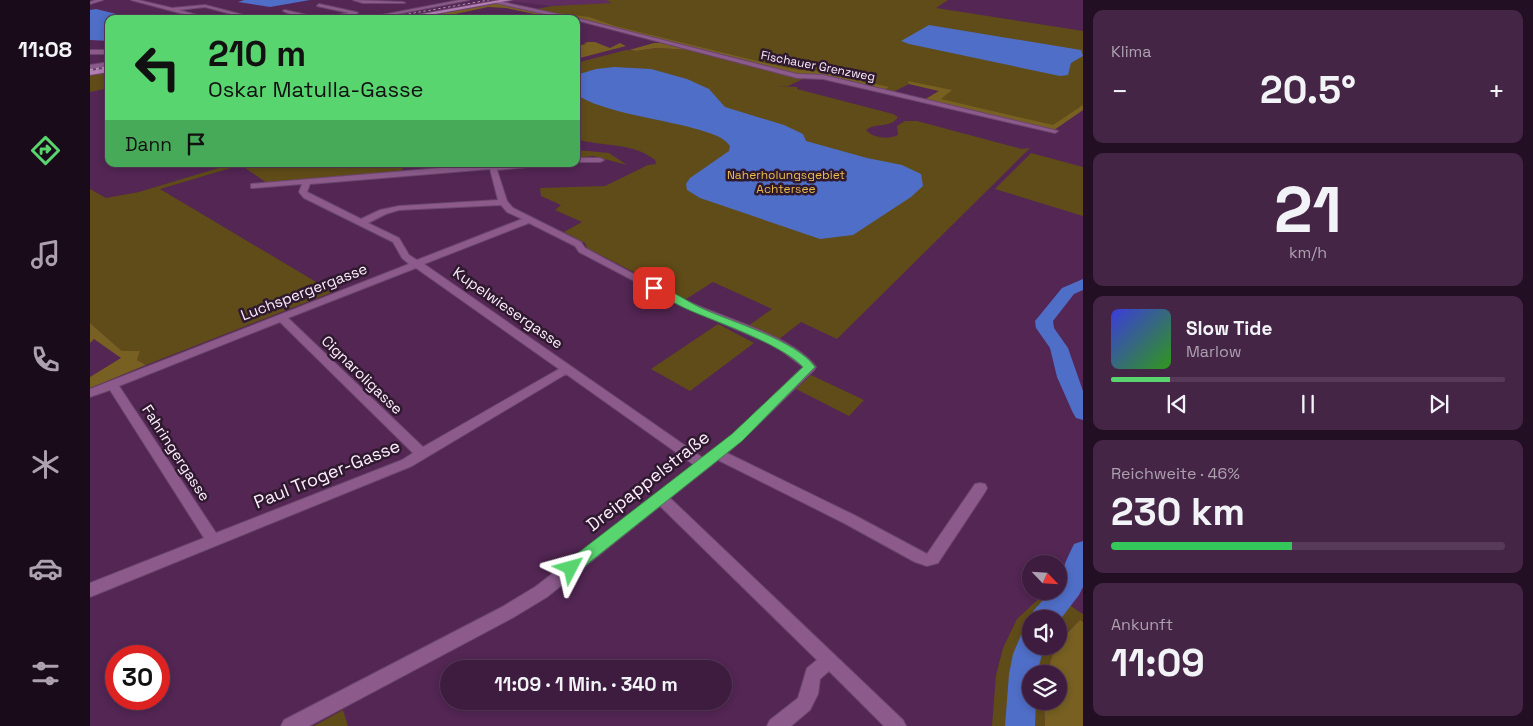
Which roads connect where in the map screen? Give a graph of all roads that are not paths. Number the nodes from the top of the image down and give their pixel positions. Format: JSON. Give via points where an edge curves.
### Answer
{"nodes":[{"id":1,"x":100,"y":0,"type":"edge"},
{"id":2,"x":133,"y":0,"type":"edge"},
{"id":3,"x":150,"y":0,"type":"edge"},
{"id":4,"x":355,"y":0,"type":"edge"},
{"id":5,"x":467,"y":0,"type":"edge"},
{"id":6,"x":509,"y":0,"type":"edge"},
{"id":7,"x":210,"y":2,"type":"dead end"},
{"id":8,"x":498,"y":2,"type":"junction"},
{"id":9,"x":90,"y":3,"type":"edge"},
{"id":10,"x":409,"y":3,"type":"edge"},
{"id":11,"x":319,"y":5,"type":"dead end"},
{"id":12,"x":201,"y":6,"type":"junction"},
{"id":13,"x":430,"y":7,"type":"junction"},
{"id":14,"x":182,"y":8,"type":"junction"},
{"id":15,"x":375,"y":9,"type":"dead end"},
{"id":16,"x":170,"y":10,"type":"junction"},
{"id":17,"x":285,"y":11,"type":"dead end"},
{"id":18,"x":365,"y":11,"type":"dead end"},
{"id":19,"x":440,"y":11,"type":"junction"},
{"id":20,"x":356,"y":13,"type":"junction"},
{"id":21,"x":192,"y":15,"type":"edge"},
{"id":22,"x":240,"y":15,"type":"edge"},
{"id":23,"x":302,"y":15,"type":"edge"},
{"id":24,"x":344,"y":15,"type":"edge"},
{"id":25,"x":385,"y":15,"type":"edge"},
{"id":26,"x":418,"y":15,"type":"edge"},
{"id":27,"x":557,"y":15,"type":"edge"},
{"id":28,"x":580,"y":20,"type":"edge"},
{"id":29,"x":90,"y":52,"type":"edge"},
{"id":30,"x":105,"y":52,"type":"edge"},
{"id":31,"x":105,"y":65,"type":"edge"},
{"id":32,"x":90,"y":68,"type":"edge"},
{"id":33,"x":105,"y":71,"type":"edge"},
{"id":34,"x":90,"y":73,"type":"edge"},
{"id":35,"x":1056,"y":131,"type":"dead end"},
{"id":36,"x":580,"y":160,"type":"edge"},
{"id":37,"x":600,"y":160,"type":"dead end"},
{"id":38,"x":406,"y":167,"type":"edge"},
{"id":39,"x":482,"y":167,"type":"edge"},
{"id":40,"x":493,"y":167,"type":"edge"},
{"id":41,"x":407,"y":174,"type":"junction"},
{"id":42,"x":306,"y":183,"type":"junction"},
{"id":43,"x":254,"y":186,"type":"dead end"},
{"id":44,"x":503,"y":202,"type":"junction"},
{"id":45,"x":528,"y":220,"type":"junction"},
{"id":46,"x":362,"y":222,"type":"junction"},
{"id":47,"x":417,"y":264,"type":"junction"},
{"id":48,"x":281,"y":317,"type":"junction"},
{"id":49,"x":568,"y":369,"type":"junction"},
{"id":50,"x":112,"y":384,"type":"junction"},
{"id":51,"x":90,"y":393,"type":"edge"},
{"id":52,"x":716,"y":453,"type":"junction"},
{"id":53,"x":423,"y":454,"type":"junction"},
{"id":54,"x":702,"y":464,"type":"junction"},
{"id":55,"x":980,"y":488,"type":"dead end"},
{"id":56,"x":660,"y":497,"type":"junction"},
{"id":57,"x":213,"y":540,"type":"junction"},
{"id":58,"x":90,"y":590,"type":"edge"},
{"id":59,"x":830,"y":660,"type":"junction"},
{"id":60,"x":290,"y":726,"type":"edge"},
{"id":61,"x":776,"y":726,"type":"edge"},
{"id":62,"x":897,"y":726,"type":"edge"}],
"edges":[{"from":1,"to":9,"type":"street"},
{"from":2,"to":16,"type":"street"},
{"from":3,"to":14,"type":"street"},
{"from":4,"to":10,"type":"street"},
{"from":5,"to":13,"type":"street"},
{"from":6,"to":8,"type":"main road"},
{"from":7,"to":12,"type":"street"},
{"from":8,"to":19,"type":"main road"},
{"from":8,"to":27,"type":"street","name":"Fischauer Grenzweg"},
{"from":10,"to":13,"type":"street"},
{"from":10,"to":15,"type":"street"},
{"from":11,"to":20,"type":"street"},
{"from":12,"to":14,"type":"street"},
{"from":12,"to":22,"type":"street"},
{"from":13,"to":19,"type":"street"},
{"from":13,"to":25,"type":"street"},
{"from":14,"to":16,"type":"street"},
{"from":16,"to":21,"type":"street"},
{"from":17,"to":23,"type":"street"},
{"from":18,"to":20,"type":"street"},
{"from":19,"to":26,"type":"main road"},
{"from":20,"to":24,"type":"street"},
{"from":28,"to":35,"type":"street","name":"Fischauer Grenzweg","via":[[797,76],[823,77]]},
{"from":29,"to":30,"type":"street"},
{"from":31,"to":32,"type":"street"},
{"from":33,"to":34,"type":"main road"},
{"from":36,"to":37,"type":"street"},
{"from":38,"to":41,"type":"street"},
{"from":39,"to":41,"type":"street"},
{"from":40,"to":44,"type":"street"},
{"from":41,"to":42,"type":"street"},
{"from":42,"to":43,"type":"street"},
{"from":42,"to":46,"type":"street","name":"Kupelwiesergasse","via":[[303,192],[307,196]]},
{"from":44,"to":45,"type":"street"},
{"from":44,"to":46,"type":"street","via":[[399,208]]},
{"from":45,"to":47,"type":"street","name":"Luchspergergasse"},
{"from":45,"to":52,"type":"street","name":"Dreipappelstraße","via":[[697,310],[737,325],[799,356],[810,367],[737,438]]},
{"from":46,"to":47,"type":"street","name":"Kupelwiesergasse","via":[[396,240],[403,255]]},
{"from":47,"to":48,"type":"street","name":"Luchspergergasse"},
{"from":47,"to":49,"type":"street","name":"Kupelwiesergasse"},
{"from":48,"to":50,"type":"street","name":"Luchspergergasse"},
{"from":48,"to":53,"type":"street","name":"Cignaroligasse"},
{"from":49,"to":53,"type":"street","name":"Paul Troger-Gasse"},
{"from":49,"to":54,"type":"street","name":"Kupelwiesergasse"},
{"from":50,"to":51,"type":"street","name":"Luchspergergasse"},
{"from":50,"to":57,"type":"street","name":"Fahringergasse"},
{"from":52,"to":54,"type":"street","name":"Dreipappelstraße"},
{"from":52,"to":55,"type":"street","via":[[927,560],[933,558]]},
{"from":53,"to":57,"type":"street","name":"Paul Troger-Gasse"},
{"from":54,"to":56,"type":"street","name":"Dreipappelstraße"},
{"from":56,"to":59,"type":"street"},
{"from":56,"to":60,"type":"street","name":"Dreipappelstraße","via":[[541,592]]},
{"from":57,"to":58,"type":"street","name":"Paul Troger-Gasse"},
{"from":59,"to":61,"type":"street","via":[[813,674],[804,704]]},
{"from":59,"to":62,"type":"street"}]}
